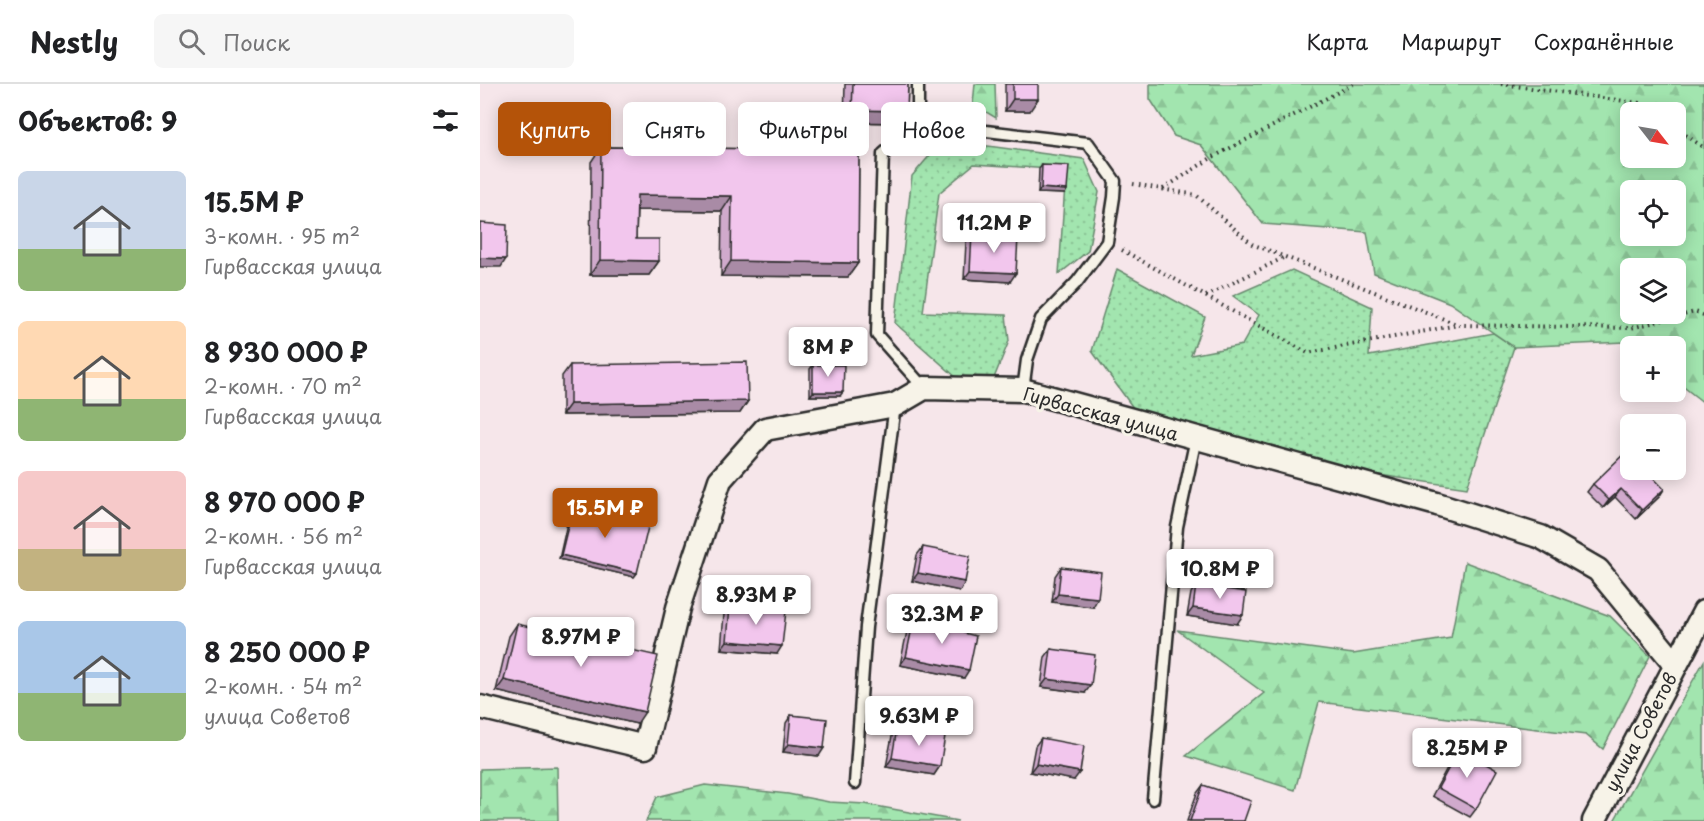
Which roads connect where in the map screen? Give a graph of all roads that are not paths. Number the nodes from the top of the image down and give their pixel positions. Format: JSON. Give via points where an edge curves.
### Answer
{"nodes":[{"id":1,"x":918,"y":84,"type":"edge"},
{"id":2,"x":918,"y":102,"type":"edge"},
{"id":3,"x":986,"y":131,"type":"edge"},
{"id":4,"x":883,"y":156,"type":"edge"},
{"id":5,"x":924,"y":388,"type":"junction"},
{"id":6,"x":1023,"y":390,"type":"junction"},
{"id":7,"x":895,"y":405,"type":"junction"},
{"id":8,"x":1196,"y":438,"type":"junction"},
{"id":9,"x":1704,"y":612,"type":"edge"},
{"id":10,"x":1676,"y":665,"type":"junction"},
{"id":11,"x":480,"y":707,"type":"edge"},
{"id":12,"x":855,"y":783,"type":"dead end"},
{"id":13,"x":1153,"y":799,"type":"dead end"},
{"id":14,"x":1594,"y":821,"type":"edge"}],
"edges":[{"from":1,"to":2,"type":"lane"},
{"from":3,"to":6,"type":"lane","via":[[1088,143],[1115,181],[1107,242],[1077,282],[1041,319],[1027,360]]},
{"from":4,"to":5,"type":"lane","via":[[877,334]]},
{"from":5,"to":6,"type":"street","name":"Гирвасская улица"},
{"from":5,"to":7,"type":"street"},
{"from":6,"to":8,"type":"street","name":"Гирвасская улица"},
{"from":7,"to":11,"type":"street","via":[[765,429],[720,480],[678,608],[645,747]]},
{"from":7,"to":12,"type":"lane","via":[[866,627]]},
{"from":8,"to":10,"type":"street","name":"Гирвасская улица","via":[[1437,504],[1540,537],[1598,570]]},
{"from":8,"to":13,"type":"lane","via":[[1177,526]]},
{"from":9,"to":10,"type":"street","name":"улица Советов"},
{"from":10,"to":14,"type":"street","name":"улица Советов"}]}
